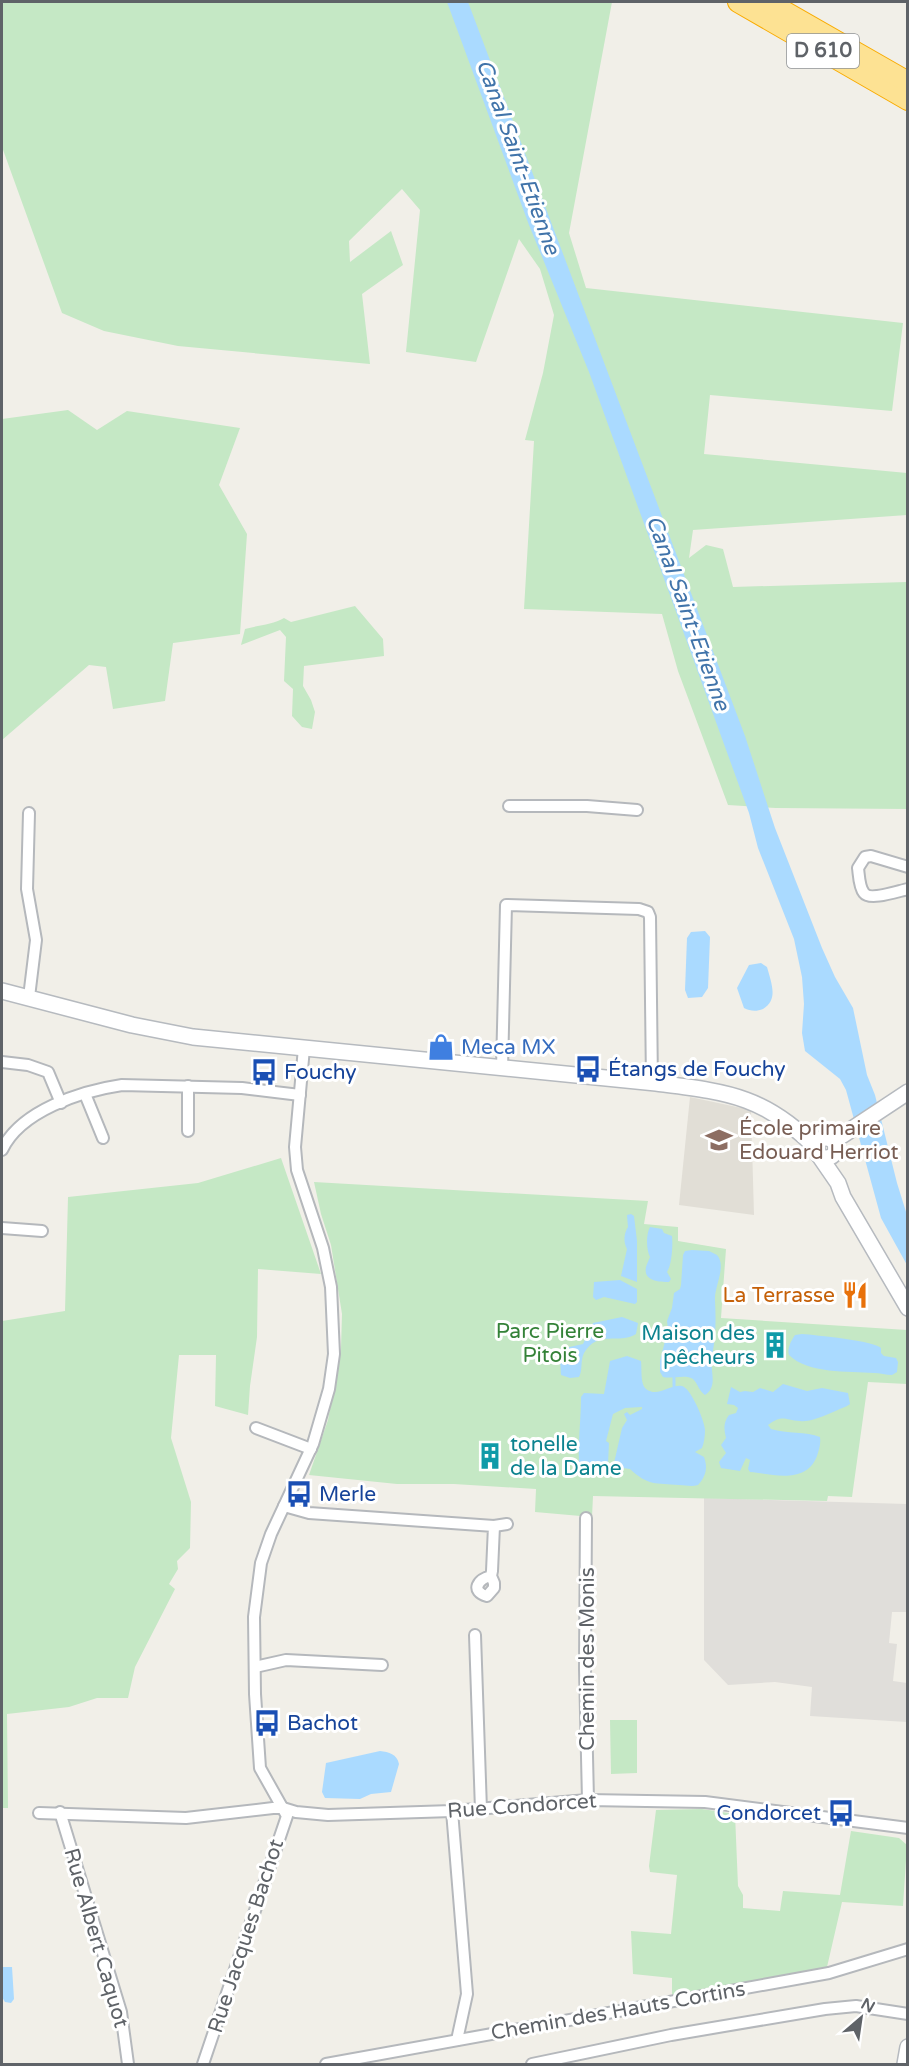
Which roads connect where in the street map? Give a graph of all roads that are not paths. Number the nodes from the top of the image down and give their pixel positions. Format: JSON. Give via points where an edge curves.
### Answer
{"nodes":[{"id":1,"x":738,"y":2,"type":"edge"},
{"id":2,"x":768,"y":2,"type":"edge"},
{"id":3,"x":908,"y":82,"type":"edge"},
{"id":4,"x":908,"y":100,"type":"edge"},
{"id":5,"x":509,"y":806,"type":"dead end"},
{"id":6,"x":637,"y":810,"type":"dead end"},
{"id":7,"x":29,"y":813,"type":"dead end"},
{"id":8,"x":908,"y":867,"type":"edge"},
{"id":9,"x":908,"y":889,"type":"edge"},
{"id":10,"x":2,"y":991,"type":"edge"},
{"id":11,"x":29,"y":997,"type":"junction"},
{"id":12,"x":304,"y":1048,"type":"junction"},
{"id":13,"x":2,"y":1062,"type":"edge"},
{"id":14,"x":502,"y":1068,"type":"junction"},
{"id":15,"x":652,"y":1083,"type":"junction"},
{"id":16,"x":188,"y":1086,"type":"junction"},
{"id":17,"x":908,"y":1092,"type":"edge"},
{"id":18,"x":85,"y":1094,"type":"junction"},
{"id":19,"x":300,"y":1095,"type":"junction"},
{"id":20,"x":61,"y":1103,"type":"junction"},
{"id":21,"x":188,"y":1131,"type":"dead end"},
{"id":22,"x":103,"y":1138,"type":"dead end"},
{"id":23,"x":831,"y":1144,"type":"junction"},
{"id":24,"x":2,"y":1150,"type":"edge"},
{"id":25,"x":2,"y":1228,"type":"edge"},
{"id":26,"x":42,"y":1231,"type":"dead end"},
{"id":27,"x":908,"y":1308,"type":"edge"},
{"id":28,"x":256,"y":1428,"type":"dead end"},
{"id":29,"x":311,"y":1449,"type":"junction"},
{"id":30,"x":284,"y":1506,"type":"junction"},
{"id":31,"x":586,"y":1518,"type":"dead end"},
{"id":32,"x":507,"y":1524,"type":"dead end"},
{"id":33,"x":494,"y":1526,"type":"junction"},
{"id":34,"x":491,"y":1574,"type":"dead end"},
{"id":35,"x":475,"y":1635,"type":"dead end"},
{"id":36,"x":382,"y":1665,"type":"dead end"},
{"id":37,"x":255,"y":1667,"type":"junction"},
{"id":38,"x":588,"y":1800,"type":"junction"},
{"id":39,"x":284,"y":1808,"type":"junction"},
{"id":40,"x":481,"y":1810,"type":"junction"},
{"id":41,"x":452,"y":1811,"type":"junction"},
{"id":42,"x":60,"y":1812,"type":"junction"},
{"id":43,"x":39,"y":1813,"type":"dead end"},
{"id":44,"x":908,"y":1828,"type":"edge"},
{"id":45,"x":908,"y":1949,"type":"edge"},
{"id":46,"x":908,"y":2014,"type":"edge"},
{"id":47,"x":457,"y":2040,"type":"junction"},
{"id":48,"x":908,"y":2047,"type":"edge"},
{"id":49,"x":128,"y":2064,"type":"edge"},
{"id":50,"x":203,"y":2064,"type":"edge"},
{"id":51,"x":326,"y":2064,"type":"edge"},
{"id":52,"x":532,"y":2064,"type":"edge"},
{"id":53,"x":905,"y":2064,"type":"edge"}],
"edges":[{"from":1,"to":4,"type":"highway","number":"D 610"},
{"from":2,"to":3,"type":"highway","number":"D 610"},
{"from":5,"to":6,"type":"street"},
{"from":7,"to":11,"type":"street","via":[[27,889],[36,940]]},
{"from":8,"to":9,"type":"street","via":[[871,856],[865,857],[858,868],[866,895]]},
{"from":10,"to":11,"type":"street"},
{"from":11,"to":12,"type":"street","via":[[159,1031]]},
{"from":12,"to":14,"type":"street"},
{"from":12,"to":19,"type":"street"},
{"from":13,"to":20,"type":"street","via":[[48,1072]]},
{"from":14,"to":15,"type":"street"},
{"from":14,"to":15,"type":"street","via":[[506,906],[639,909],[648,912],[650,918]]},
{"from":15,"to":23,"type":"street","via":[[744,1098],[800,1132]]},
{"from":16,"to":18,"type":"street","via":[[122,1085]]},
{"from":16,"to":19,"type":"street"},
{"from":16,"to":21,"type":"street"},
{"from":17,"to":23,"type":"street"},
{"from":18,"to":20,"type":"street"},
{"from":18,"to":22,"type":"street"},
{"from":19,"to":29,"type":"street","via":[[297,1170],[323,1248],[334,1321],[329,1389]]},
{"from":20,"to":24,"type":"street","via":[[26,1120]]},
{"from":23,"to":27,"type":"street","via":[[843,1197]]},
{"from":25,"to":26,"type":"street"},
{"from":28,"to":29,"type":"street"},
{"from":29,"to":30,"type":"street"},
{"from":30,"to":33,"type":"street","via":[[309,1513]]},
{"from":30,"to":37,"type":"street","via":[[261,1563]]},
{"from":31,"to":38,"type":"street","name":"Chemin des Monis"},
{"from":32,"to":33,"type":"street"},
{"from":33,"to":34,"type":"street"},
{"from":35,"to":40,"type":"street"},
{"from":36,"to":37,"type":"street","via":[[286,1660]]},
{"from":37,"to":39,"type":"street","via":[[260,1768]]},
{"from":38,"to":40,"type":"street","name":"Rue Condorcet"},
{"from":38,"to":44,"type":"street","name":"Rue Condorcet","via":[[705,1802]]},
{"from":39,"to":41,"type":"street","name":"Rue Condorcet","via":[[328,1815]]},
{"from":39,"to":42,"type":"street","via":[[186,1818]]},
{"from":39,"to":50,"type":"street","name":"Rue Jacques Bachot","via":[[287,1816]]},
{"from":40,"to":41,"type":"street","name":"Rue Condorcet"},
{"from":41,"to":47,"type":"street","via":[[467,1994]]},
{"from":42,"to":43,"type":"street"},
{"from":42,"to":49,"type":"street","name":"Rue Albert Caquot","via":[[121,2012]]},
{"from":45,"to":47,"type":"street","name":"Chemin des Hauts Cortins","via":[[829,1973]]},
{"from":46,"to":52,"type":"street","via":[[856,2006],[825,2009]]},
{"from":47,"to":51,"type":"street","name":"Chemin des Hauts Cortins"},
{"from":48,"to":53,"type":"street"}]}
